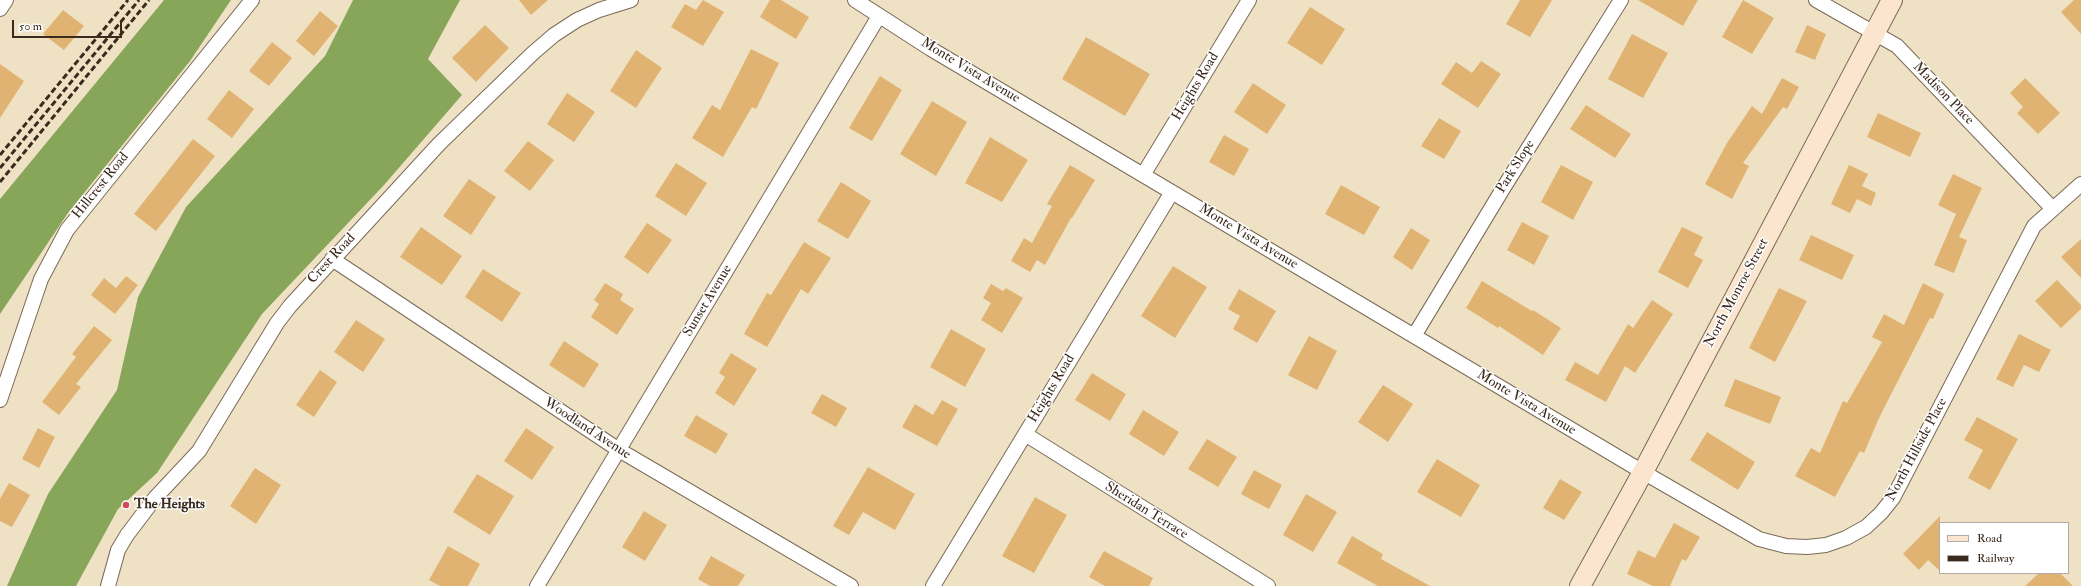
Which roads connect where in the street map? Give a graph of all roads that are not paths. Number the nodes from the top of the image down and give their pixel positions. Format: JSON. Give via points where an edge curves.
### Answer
{"nodes":[{"id":1,"x":6,"y":0,"type":"edge"},
{"id":2,"x":252,"y":0,"type":"edge"},
{"id":3,"x":631,"y":0,"type":"edge"},
{"id":4,"x":855,"y":0,"type":"edge"},
{"id":5,"x":1249,"y":0,"type":"edge"},
{"id":6,"x":1621,"y":0,"type":"edge"},
{"id":7,"x":1816,"y":0,"type":"edge"},
{"id":8,"x":1892,"y":0,"type":"edge"},
{"id":9,"x":0,"y":9,"type":"edge"},
{"id":10,"x":879,"y":16,"type":"junction"},
{"id":11,"x":1874,"y":34,"type":"junction"},
{"id":12,"x":1143,"y":175,"type":"junction"},
{"id":13,"x":2081,"y":184,"type":"edge"},
{"id":14,"x":1172,"y":192,"type":"junction"},
{"id":15,"x":2053,"y":209,"type":"junction"},
{"id":16,"x":332,"y":258,"type":"junction"},
{"id":17,"x":1414,"y":336,"type":"junction"},
{"id":18,"x":0,"y":400,"type":"edge"},
{"id":19,"x":1025,"y":434,"type":"junction"},
{"id":20,"x":618,"y":450,"type":"junction"},
{"id":21,"x":1642,"y":472,"type":"junction"},
{"id":22,"x":108,"y":586,"type":"edge"},
{"id":23,"x":536,"y":586,"type":"edge"},
{"id":24,"x":851,"y":586,"type":"edge"},
{"id":25,"x":933,"y":586,"type":"edge"},
{"id":26,"x":1268,"y":586,"type":"edge"},
{"id":27,"x":1580,"y":586,"type":"edge"}],
"edges":[{"from":1,"to":9,"type":"street"},
{"from":2,"to":18,"type":"street","name":"Hillcrest Road","via":[[67,230],[41,279]]},
{"from":3,"to":16,"type":"street","name":"Crest Road","via":[[577,20],[533,52],[439,144]]},
{"from":4,"to":10,"type":"street","name":"Monte Vista Avenue"},
{"from":5,"to":12,"type":"street","name":"Heights Road"},
{"from":6,"to":17,"type":"street","name":"Park Slope"},
{"from":7,"to":11,"type":"street","name":"Madison Place"},
{"from":8,"to":11,"type":"main road","name":"North Monroe Street"},
{"from":10,"to":12,"type":"street","name":"Monte Vista Avenue"},
{"from":10,"to":20,"type":"street","name":"Sunset Avenue"},
{"from":11,"to":15,"type":"street","name":"Madison Place","via":[[1897,46]]},
{"from":11,"to":21,"type":"main road","name":"North Monroe Street"},
{"from":12,"to":14,"type":"street","name":"Monte Vista Avenue"},
{"from":13,"to":15,"type":"street","name":"North Hillside Place"},
{"from":14,"to":17,"type":"street","name":"Monte Vista Avenue"},
{"from":14,"to":19,"type":"street","name":"Heights Road"},
{"from":15,"to":21,"type":"street","name":"North Hillside Place","via":[[2034,226],[1893,498],[1866,527],[1826,545],[1800,547],[1768,542]]},
{"from":16,"to":20,"type":"street","name":"Woodland Avenue"},
{"from":16,"to":22,"type":"street","name":"Crest Road","via":[[277,323],[199,451],[137,520],[118,550]]},
{"from":17,"to":21,"type":"street","name":"Monte Vista Avenue"},
{"from":19,"to":25,"type":"street","name":"Heights Road"},
{"from":19,"to":26,"type":"street","name":"Sheridan Terrace"},
{"from":20,"to":23,"type":"street","name":"Sunset Avenue"},
{"from":20,"to":24,"type":"street","name":"Woodland Avenue"},
{"from":21,"to":27,"type":"main road","name":"North Monroe Street"}]}
